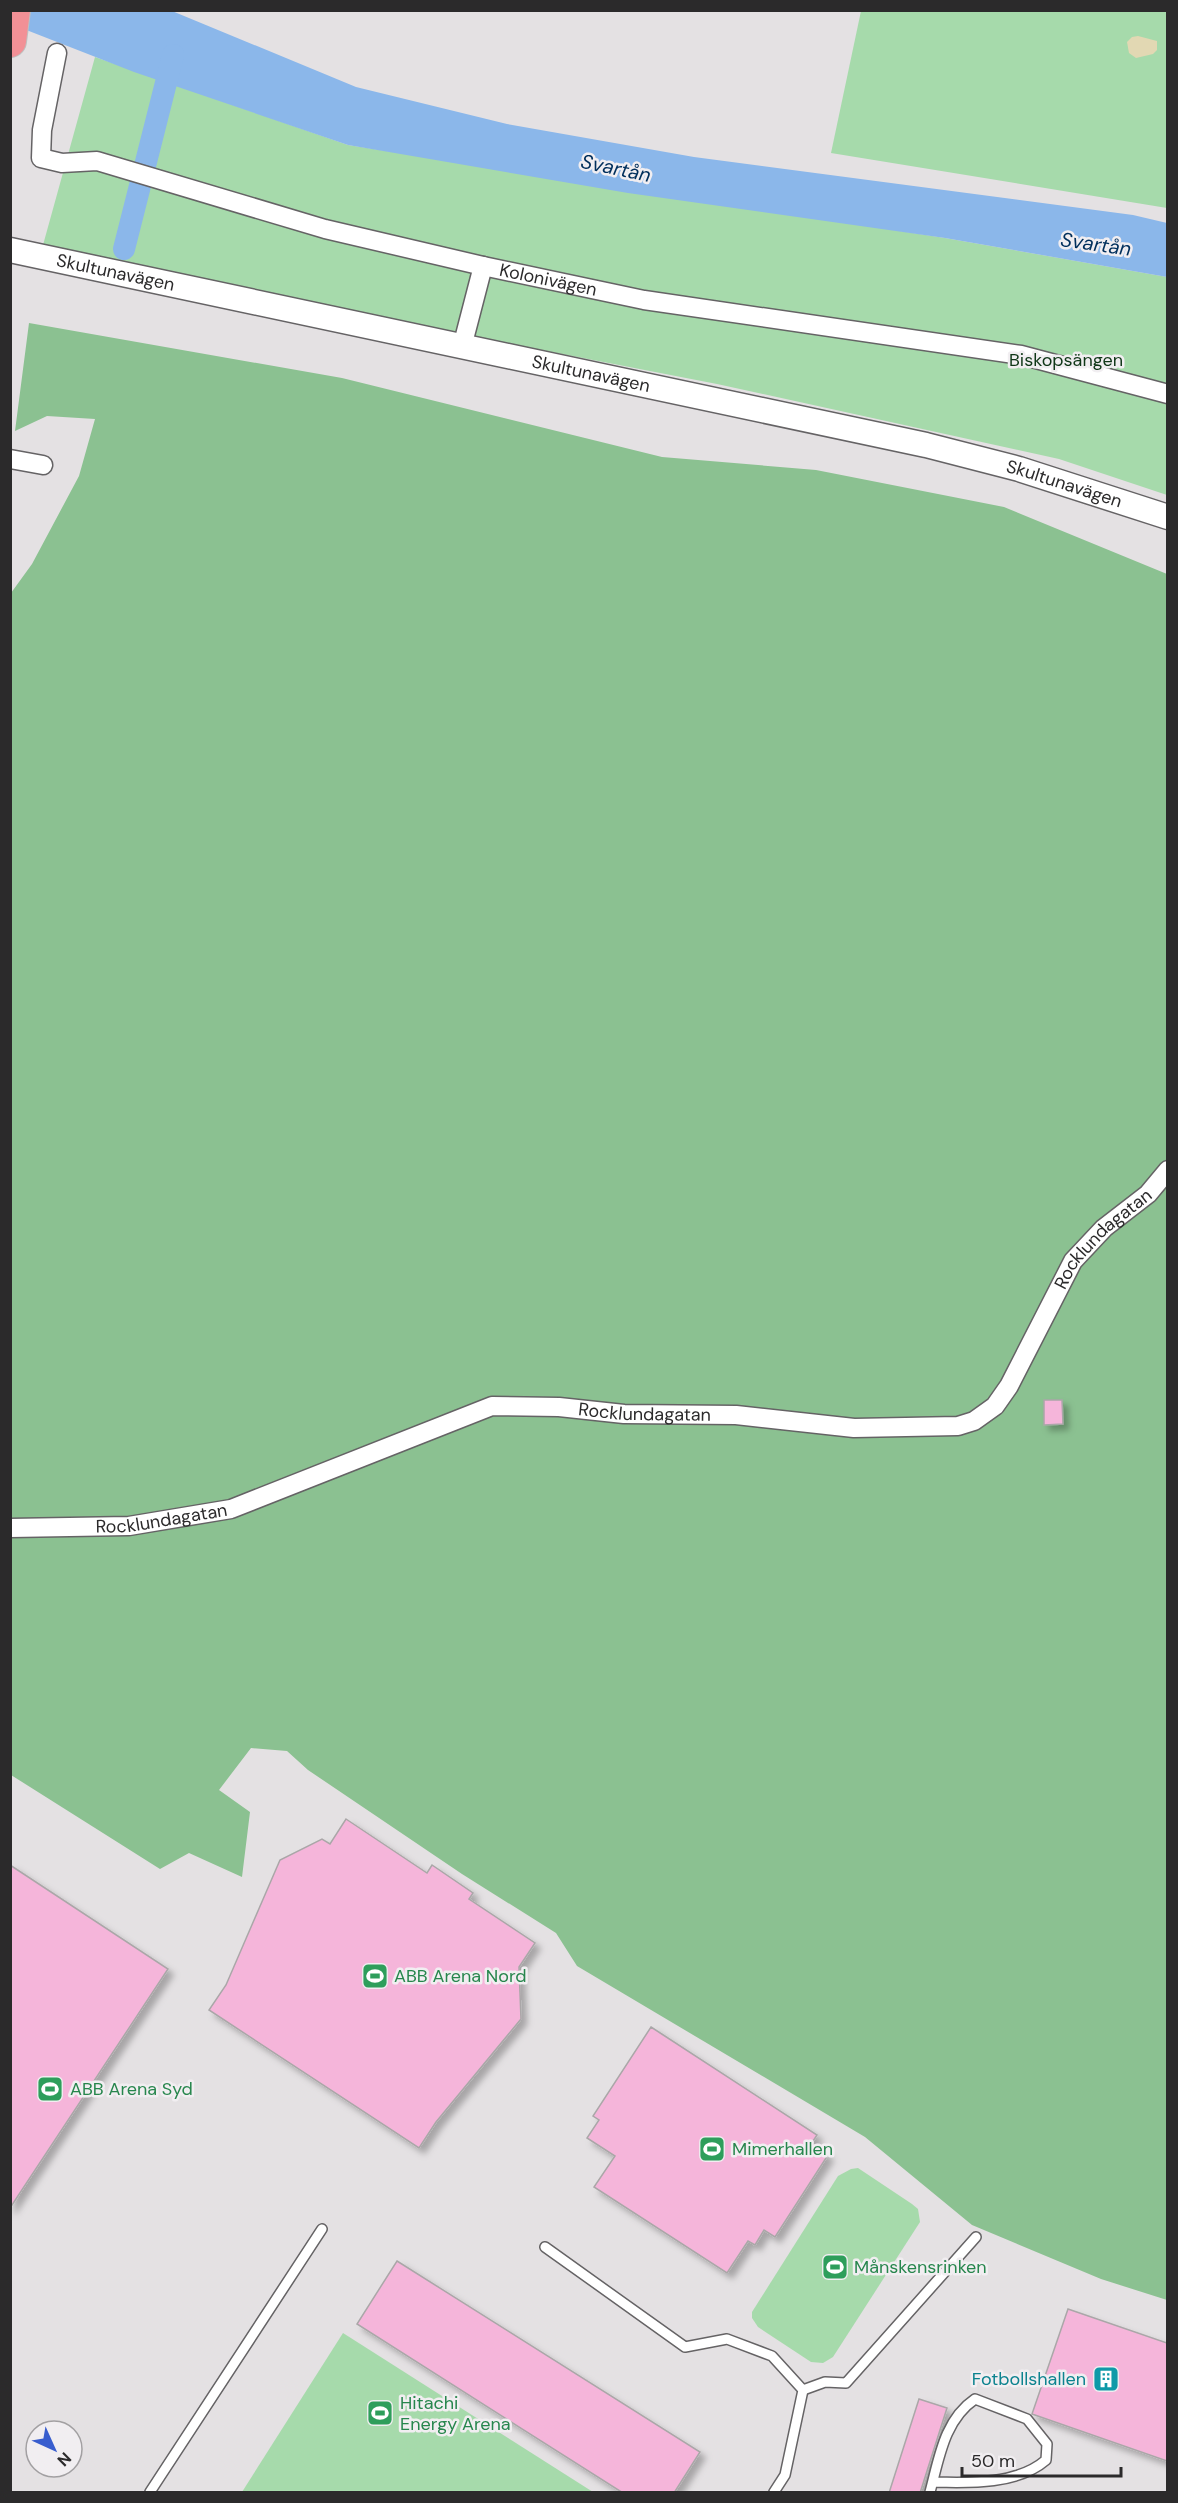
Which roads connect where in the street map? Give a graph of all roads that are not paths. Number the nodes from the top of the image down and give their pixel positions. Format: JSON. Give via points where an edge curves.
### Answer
{"nodes":[{"id":1,"x":14,"y":10,"type":"edge"},
{"id":2,"x":10,"y":41,"type":"edge"},
{"id":3,"x":57,"y":53,"type":"dead end"},
{"id":4,"x":10,"y":250,"type":"edge"},
{"id":5,"x":483,"y":266,"type":"junction"},
{"id":6,"x":462,"y":347,"type":"junction"},
{"id":7,"x":1167,"y":394,"type":"edge"},
{"id":8,"x":10,"y":459,"type":"edge"},
{"id":9,"x":43,"y":465,"type":"dead end"},
{"id":10,"x":1167,"y":517,"type":"edge"},
{"id":11,"x":1167,"y":1170,"type":"edge"},
{"id":12,"x":10,"y":1528,"type":"edge"},
{"id":13,"x":322,"y":2229,"type":"dead end"},
{"id":14,"x":976,"y":2237,"type":"dead end"},
{"id":15,"x":545,"y":2247,"type":"dead end"},
{"id":16,"x":803,"y":2390,"type":"junction"},
{"id":17,"x":933,"y":2482,"type":"junction"},
{"id":18,"x":150,"y":2493,"type":"edge"},
{"id":19,"x":774,"y":2493,"type":"edge"},
{"id":20,"x":930,"y":2493,"type":"edge"}],
"edges":[{"from":1,"to":2,"type":"highway"},
{"from":3,"to":5,"type":"street","name":"Kolonivägen","via":[[42,130],[41,158],[62,163],[97,161],[325,229]]},
{"from":4,"to":6,"type":"street","name":"Skultunavägen"},
{"from":5,"to":6,"type":"street"},
{"from":5,"to":7,"type":"street","name":"Kolonivägen","via":[[645,300],[1021,355]]},
{"from":6,"to":10,"type":"street","name":"Skultunavägen","via":[[926,445],[1019,469]]},
{"from":8,"to":9,"type":"street"},
{"from":11,"to":12,"type":"street","name":"Rocklundagatan","via":[[1148,1194],[1104,1228],[1073,1261],[995,1406],[974,1421],[958,1426],[854,1428],[736,1415],[624,1414],[559,1407],[492,1406],[231,1509],[129,1526]]},
{"from":13,"to":18,"type":"lane"},
{"from":14,"to":16,"type":"lane","via":[[846,2383],[825,2382]]},
{"from":15,"to":16,"type":"lane","via":[[685,2347],[727,2340],[772,2356]]},
{"from":16,"to":19,"type":"lane","via":[[785,2475]]},
{"from":17,"to":17,"type":"lane","via":[[967,2483],[1034,2470],[1046,2460],[1047,2444],[1027,2419],[975,2399],[950,2424]]},
{"from":17,"to":20,"type":"lane"}]}
